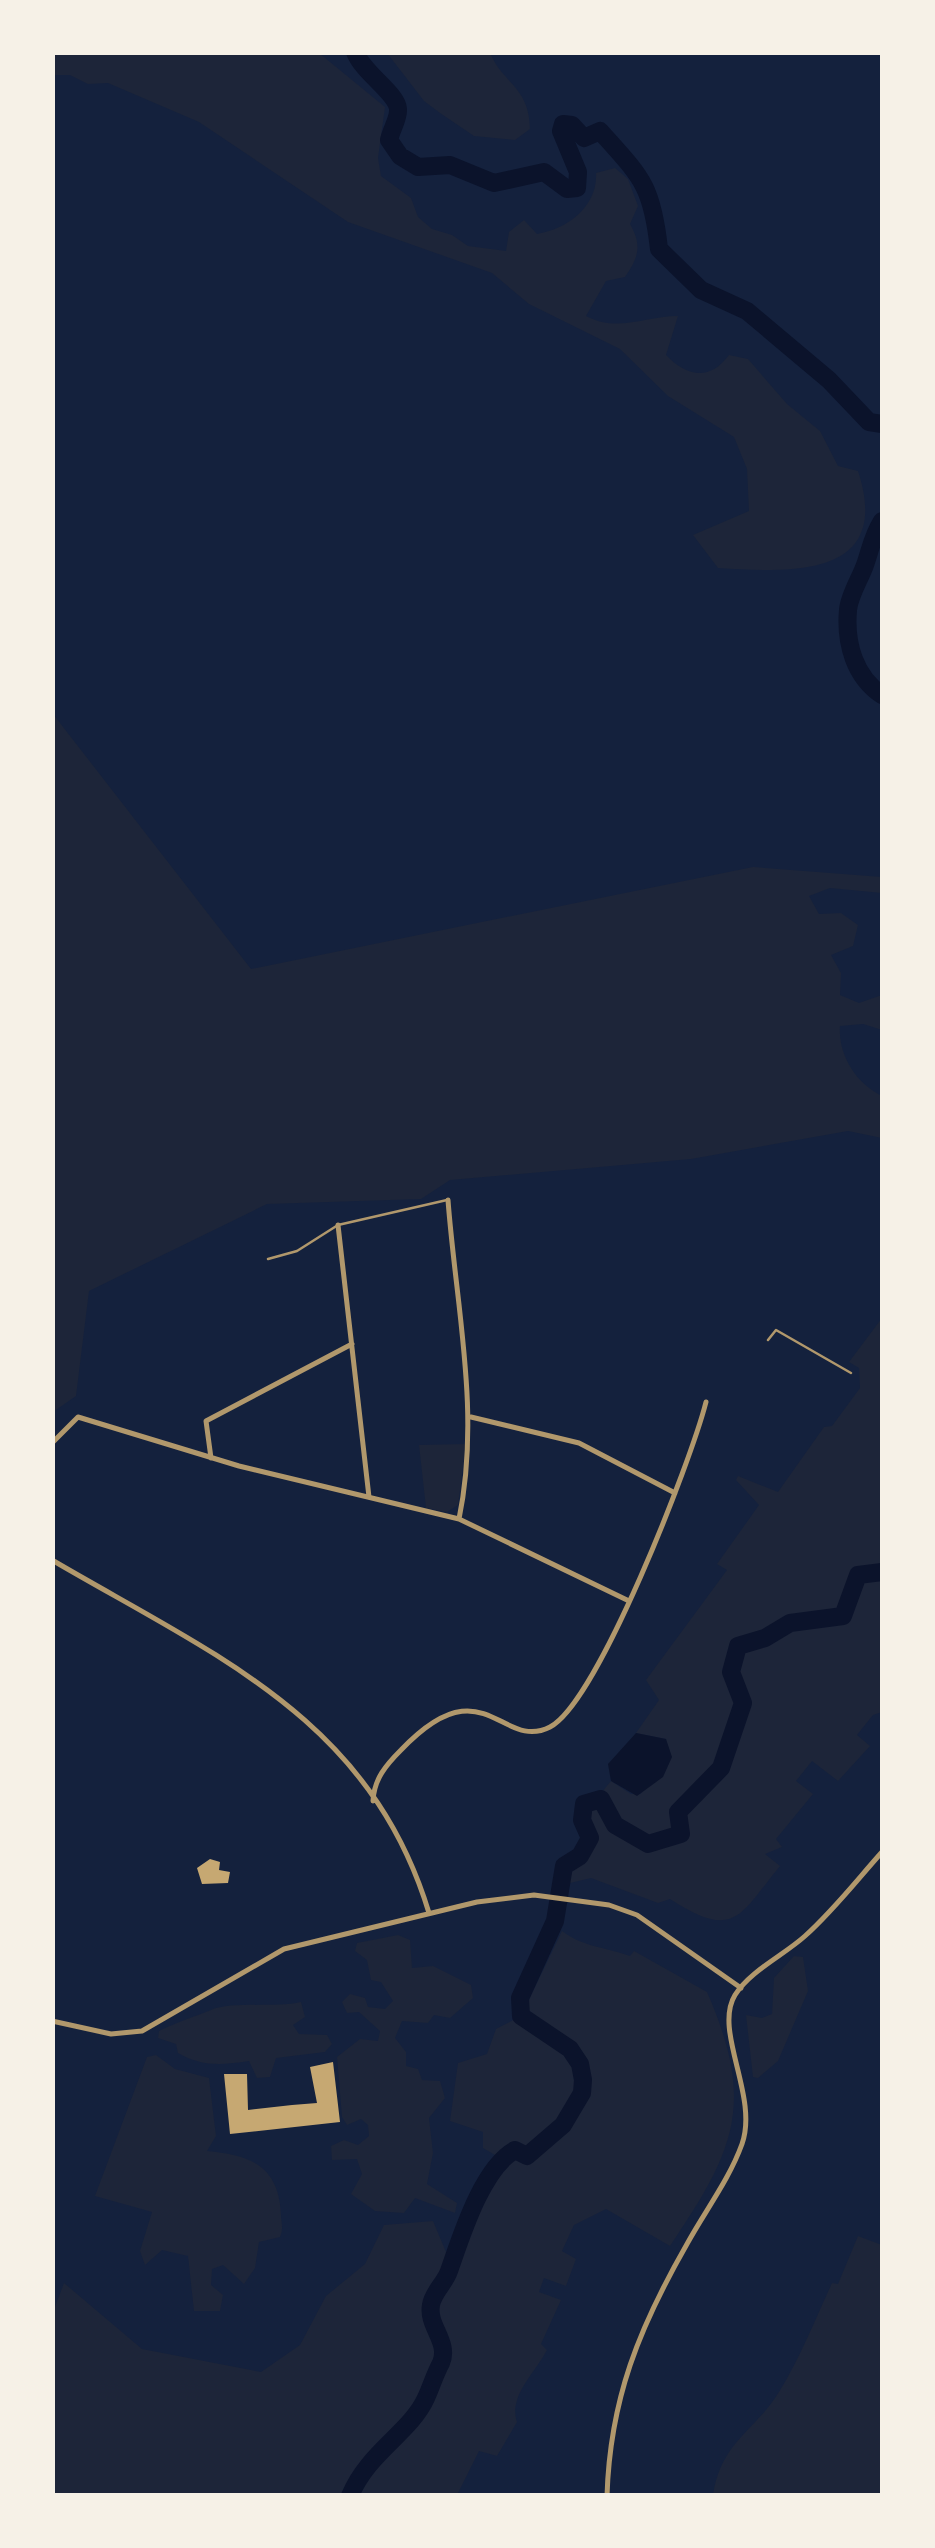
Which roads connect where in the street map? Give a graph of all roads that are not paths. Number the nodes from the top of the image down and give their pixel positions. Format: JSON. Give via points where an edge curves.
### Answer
{"nodes":[{"id":1,"x":448,"y":1200,"type":"joint"},
{"id":2,"x":338,"y":1225,"type":"junction"},
{"id":3,"x":268,"y":1259,"type":"dead end"},
{"id":4,"x":768,"y":1340,"type":"dead end"},
{"id":5,"x":352,"y":1344,"type":"junction"},
{"id":6,"x":851,"y":1373,"type":"dead end"},
{"id":7,"x":706,"y":1402,"type":"dead end"},
{"id":8,"x":471,"y":1417,"type":"junction"},
{"id":9,"x":52,"y":1443,"type":"edge"},
{"id":10,"x":210,"y":1458,"type":"junction"},
{"id":11,"x":675,"y":1493,"type":"junction"},
{"id":12,"x":369,"y":1497,"type":"junction"},
{"id":13,"x":459,"y":1519,"type":"junction"},
{"id":14,"x":52,"y":1560,"type":"edge"},
{"id":15,"x":627,"y":1600,"type":"junction"},
{"id":16,"x":373,"y":1801,"type":"junction"},
{"id":17,"x":882,"y":1852,"type":"edge"},
{"id":18,"x":430,"y":1913,"type":"junction"},
{"id":19,"x":741,"y":1988,"type":"junction"},
{"id":20,"x":52,"y":2022,"type":"edge"},
{"id":21,"x":607,"y":2496,"type":"edge"}],
"edges":[{"from":1,"to":2,"type":"lane"},
{"from":1,"to":8,"type":"street"},
{"from":2,"to":3,"type":"lane","via":[[298,1251]]},
{"from":2,"to":5,"type":"street"},
{"from":4,"to":6,"type":"lane","via":[[776,1330]]},
{"from":5,"to":10,"type":"street","via":[[206,1421]]},
{"from":5,"to":12,"type":"street"},
{"from":7,"to":11,"type":"street"},
{"from":8,"to":11,"type":"street","via":[[579,1443]]},
{"from":8,"to":13,"type":"street"},
{"from":9,"to":10,"type":"street","via":[[78,1417]]},
{"from":10,"to":12,"type":"street"},
{"from":11,"to":15,"type":"street"},
{"from":12,"to":13,"type":"street"},
{"from":13,"to":15,"type":"street"},
{"from":14,"to":16,"type":"street","via":[[295,1708]]},
{"from":15,"to":16,"type":"street","via":[[603,1657],[555,1724],[534,1730],[473,1710],[442,1714],[390,1762],[374,1784]]},
{"from":16,"to":18,"type":"street","via":[[404,1843]]},
{"from":17,"to":19,"type":"street","via":[[805,1936]]},
{"from":18,"to":19,"type":"street","via":[[508,1896],[575,1898],[637,1915]]},
{"from":18,"to":20,"type":"street","via":[[284,1949],[142,2031],[111,2034]]},
{"from":19,"to":21,"type":"street","via":[[730,2020],[748,2104],[744,2136],[665,2285],[618,2398]]}]}
